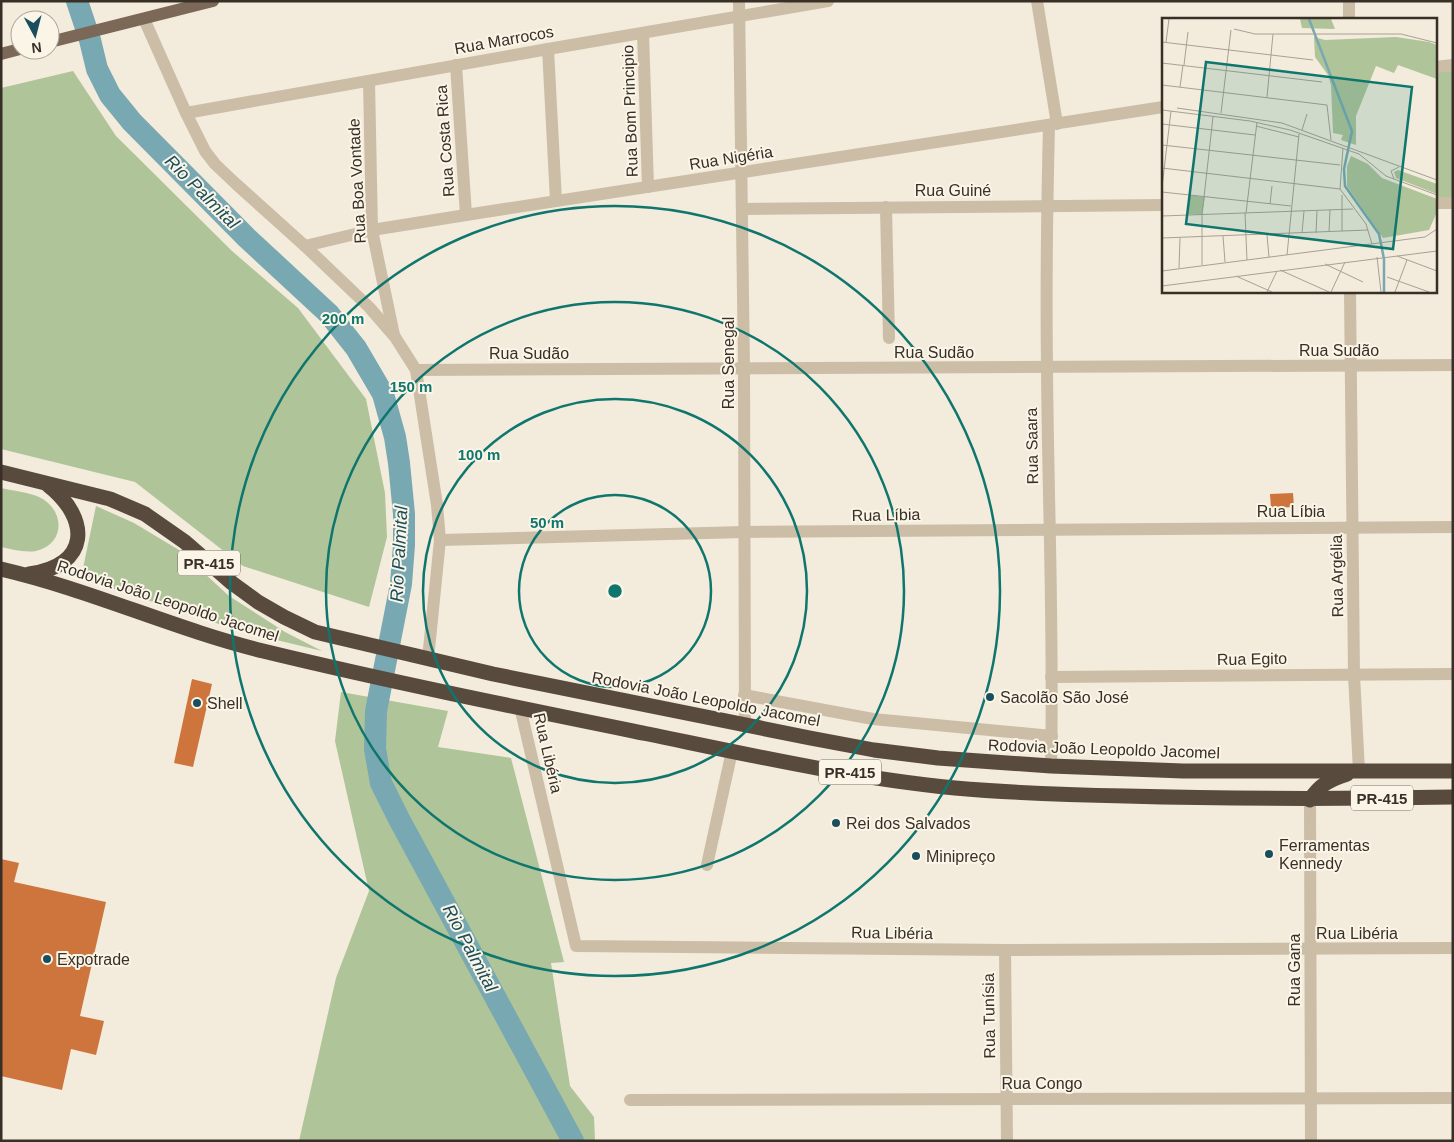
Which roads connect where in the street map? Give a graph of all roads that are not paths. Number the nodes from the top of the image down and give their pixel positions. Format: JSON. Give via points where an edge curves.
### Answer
{"nodes":[{"id":1,"x":213,"y":1,"type":"edge"},
{"id":2,"x":739,"y":1,"type":"edge"},
{"id":3,"x":828,"y":1,"type":"edge"},
{"id":4,"x":1038,"y":1,"type":"edge"},
{"id":5,"x":1348,"y":1,"type":"edge"},
{"id":6,"x":740,"y":15,"type":"junction"},
{"id":7,"x":1349,"y":18,"type":"edge"},
{"id":8,"x":144,"y":19,"type":"junction"},
{"id":9,"x":643,"y":34,"type":"junction"},
{"id":10,"x":60,"y":39,"type":"edge"},
{"id":11,"x":548,"y":49,"type":"junction"},
{"id":12,"x":456,"y":65,"type":"junction"},
{"id":13,"x":1453,"y":65,"type":"edge"},
{"id":14,"x":1436,"y":67,"type":"edge"},
{"id":15,"x":369,"y":81,"type":"junction"},
{"id":16,"x":1162,"y":107,"type":"edge"},
{"id":17,"x":186,"y":113,"type":"junction"},
{"id":18,"x":1053,"y":125,"type":"junction"},
{"id":19,"x":742,"y":172,"type":"junction"},
{"id":20,"x":648,"y":187,"type":"junction"},
{"id":21,"x":556,"y":200,"type":"junction"},
{"id":22,"x":1436,"y":203,"type":"edge"},
{"id":23,"x":1453,"y":203,"type":"edge"},
{"id":24,"x":1162,"y":205,"type":"edge"},
{"id":25,"x":1047,"y":206,"type":"junction"},
{"id":26,"x":886,"y":207,"type":"junction"},
{"id":27,"x":743,"y":209,"type":"junction"},
{"id":28,"x":466,"y":214,"type":"junction"},
{"id":29,"x":372,"y":230,"type":"junction"},
{"id":30,"x":305,"y":246,"type":"junction"},
{"id":31,"x":1350,"y":292,"type":"edge"},
{"id":32,"x":395,"y":337,"type":"junction"},
{"id":33,"x":889,"y":338,"type":"dead end"},
{"id":34,"x":1351,"y":366,"type":"junction"},
{"id":35,"x":1453,"y":366,"type":"edge"},
{"id":36,"x":744,"y":368,"type":"junction"},
{"id":37,"x":1046,"y":368,"type":"junction"},
{"id":38,"x":416,"y":370,"type":"junction"},
{"id":39,"x":1,"y":472,"type":"edge"},
{"id":40,"x":47,"y":484,"type":"junction"},
{"id":41,"x":1353,"y":527,"type":"junction"},
{"id":42,"x":1453,"y":527,"type":"edge"},
{"id":43,"x":1050,"y":530,"type":"junction"},
{"id":44,"x":744,"y":532,"type":"junction"},
{"id":45,"x":440,"y":540,"type":"junction"},
{"id":46,"x":1,"y":569,"type":"edge"},
{"id":47,"x":25,"y":574,"type":"junction"},
{"id":48,"x":428,"y":659,"type":"junction"},
{"id":49,"x":1453,"y":674,"type":"edge"},
{"id":50,"x":1354,"y":675,"type":"junction"},
{"id":51,"x":1051,"y":677,"type":"junction"},
{"id":52,"x":744,"y":695,"type":"junction"},
{"id":53,"x":520,"y":707,"type":"junction"},
{"id":54,"x":745,"y":725,"type":"junction"},
{"id":55,"x":1052,"y":736,"type":"junction"},
{"id":56,"x":732,"y":751,"type":"junction"},
{"id":57,"x":1051,"y":766,"type":"junction"},
{"id":58,"x":1359,"y":771,"type":"junction"},
{"id":59,"x":1453,"y":771,"type":"edge"},
{"id":60,"x":1453,"y":797,"type":"edge"},
{"id":61,"x":1310,"y":800,"type":"junction"},
{"id":62,"x":707,"y":865,"type":"dead end"},
{"id":63,"x":1453,"y":948,"type":"edge"},
{"id":64,"x":1310,"y":949,"type":"junction"},
{"id":65,"x":1005,"y":950,"type":"junction"},
{"id":66,"x":1311,"y":1098,"type":"junction"},
{"id":67,"x":1453,"y":1098,"type":"edge"},
{"id":68,"x":630,"y":1100,"type":"dead end"},
{"id":69,"x":1006,"y":1100,"type":"junction"},
{"id":70,"x":1007,"y":1141,"type":"edge"},
{"id":71,"x":1311,"y":1141,"type":"edge"}],
"edges":[{"from":1,"to":8,"type":"main road"},
{"from":2,"to":6,"type":"street","name":"Rua Senegal"},
{"from":3,"to":6,"type":"street","name":"Rua Marrocos"},
{"from":4,"to":18,"type":"street","name":"Rua Saara"},
{"from":5,"to":7,"type":"street"},
{"from":6,"to":9,"type":"street","name":"Rua Marrocos"},
{"from":6,"to":19,"type":"street","name":"Rua Senegal"},
{"from":8,"to":10,"type":"main road"},
{"from":8,"to":17,"type":"street"},
{"from":9,"to":11,"type":"street","name":"Rua Marrocos"},
{"from":9,"to":20,"type":"street","name":"Rua Bom Principio"},
{"from":11,"to":12,"type":"street","name":"Rua Marrocos"},
{"from":11,"to":21,"type":"street"},
{"from":12,"to":15,"type":"street","name":"Rua Marrocos"},
{"from":12,"to":28,"type":"street","name":"Rua Costa Rica"},
{"from":13,"to":14,"type":"street"},
{"from":15,"to":17,"type":"street","name":"Rua Marrocos"},
{"from":15,"to":29,"type":"street","name":"Rua Boa Vontade"},
{"from":16,"to":18,"type":"street","name":"Rua Nigéria"},
{"from":17,"to":30,"type":"street","via":[[215,164]]},
{"from":18,"to":19,"type":"street","name":"Rua Nigéria"},
{"from":18,"to":25,"type":"street","name":"Rua Saara"},
{"from":19,"to":20,"type":"street","name":"Rua Nigéria"},
{"from":19,"to":27,"type":"street","name":"Rua Senegal"},
{"from":20,"to":21,"type":"street","name":"Rua Nigéria"},
{"from":21,"to":28,"type":"street","name":"Rua Nigéria"},
{"from":22,"to":23,"type":"street"},
{"from":24,"to":25,"type":"street","name":"Rua Guiné"},
{"from":25,"to":26,"type":"street","name":"Rua Guiné"},
{"from":25,"to":37,"type":"street","name":"Rua Saara"},
{"from":26,"to":27,"type":"street","name":"Rua Guiné"},
{"from":26,"to":33,"type":"street"},
{"from":27,"to":36,"type":"street","name":"Rua Senegal"},
{"from":28,"to":29,"type":"street","name":"Rua Nigéria"},
{"from":29,"to":30,"type":"street","name":"Rua Nigéria"},
{"from":29,"to":32,"type":"street","name":"Rua Boa Vontade"},
{"from":30,"to":32,"type":"street"},
{"from":31,"to":34,"type":"street","name":"Rua Argélia"},
{"from":32,"to":38,"type":"street"},
{"from":34,"to":35,"type":"street","name":"Rua Sudão"},
{"from":34,"to":37,"type":"street","name":"Rua Sudão"},
{"from":34,"to":41,"type":"street","name":"Rua Argélia"},
{"from":36,"to":37,"type":"street","name":"Rua Sudão"},
{"from":36,"to":38,"type":"street","name":"Rua Sudão"},
{"from":36,"to":44,"type":"street","name":"Rua Senegal"},
{"from":37,"to":43,"type":"street","name":"Rua Saara"},
{"from":38,"to":45,"type":"street"},
{"from":39,"to":40,"type":"highway","name":"Rodovia João Leopoldo Jacomel","number":"PR-415"},
{"from":40,"to":47,"type":"highway","via":[[73,511],[77,544],[68,560],[40,572]]},
{"from":40,"to":48,"type":"highway","name":"Rodovia João Leopoldo Jacomel","number":"PR-415","via":[[94,494],[129,506],[185,542],[258,602],[315,632]]},
{"from":41,"to":42,"type":"street","name":"Rua Líbia"},
{"from":41,"to":43,"type":"street","name":"Rua Líbia"},
{"from":41,"to":50,"type":"street","name":"Rua Argélia"},
{"from":43,"to":44,"type":"street","name":"Rua Líbia"},
{"from":43,"to":51,"type":"street","name":"Rua Saara"},
{"from":44,"to":45,"type":"street","name":"Rua Líbia"},
{"from":44,"to":52,"type":"street","name":"Rua Senegal"},
{"from":45,"to":48,"type":"street"},
{"from":46,"to":47,"type":"highway","name":"Rodovia João Leopoldo Jacomel","number":"PR-415"},
{"from":47,"to":53,"type":"highway","name":"Rodovia João Leopoldo Jacomel","number":"PR-415","via":[[260,650]]},
{"from":48,"to":54,"type":"highway","name":"Rodovia João Leopoldo Jacomel","number":"PR-415"},
{"from":49,"to":50,"type":"street","name":"Rua Egito"},
{"from":50,"to":51,"type":"street","name":"Rua Egito"},
{"from":50,"to":58,"type":"street","name":"Rua Argélia"},
{"from":51,"to":55,"type":"street","name":"Rua Saara"},
{"from":52,"to":54,"type":"street","name":"Rua Senegal"},
{"from":52,"to":55,"type":"street","via":[[873,719]]},
{"from":53,"to":56,"type":"highway","name":"Rodovia João Leopoldo Jacomel","number":"PR-415"},
{"from":53,"to":65,"type":"street","name":"Rua Libéria","via":[[576,946]]},
{"from":54,"to":57,"type":"highway","name":"Rodovia João Leopoldo Jacomel","number":"PR-415","via":[[874,750]]},
{"from":55,"to":57,"type":"street","name":"Rua Saara"},
{"from":56,"to":61,"type":"highway","name":"Rodovia João Leopoldo Jacomel","number":"PR-415","via":[[957,788]]},
{"from":56,"to":62,"type":"street"},
{"from":57,"to":58,"type":"highway","name":"Rodovia João Leopoldo Jacomel","number":"PR-415","via":[[1183,771]]},
{"from":58,"to":59,"type":"highway","name":"Rodovia João Leopoldo Jacomel","number":"PR-415"},
{"from":58,"to":61,"type":"highway","via":[[1334,778],[1321,786]]},
{"from":60,"to":61,"type":"highway","name":"Rodovia João Leopoldo Jacomel","number":"PR-415"},
{"from":61,"to":64,"type":"street","name":"Rua Gana"},
{"from":63,"to":64,"type":"street","name":"Rua Libéria"},
{"from":64,"to":65,"type":"street","name":"Rua Libéria"},
{"from":64,"to":66,"type":"street","name":"Rua Gana"},
{"from":65,"to":69,"type":"street","name":"Rua Tunísia"},
{"from":66,"to":67,"type":"street","name":"Rua Congo"},
{"from":66,"to":69,"type":"street","name":"Rua Congo"},
{"from":66,"to":71,"type":"street","name":"Rua Gana"},
{"from":68,"to":69,"type":"street","name":"Rua Congo"},
{"from":69,"to":70,"type":"street","name":"Rua Tunísia"}]}
